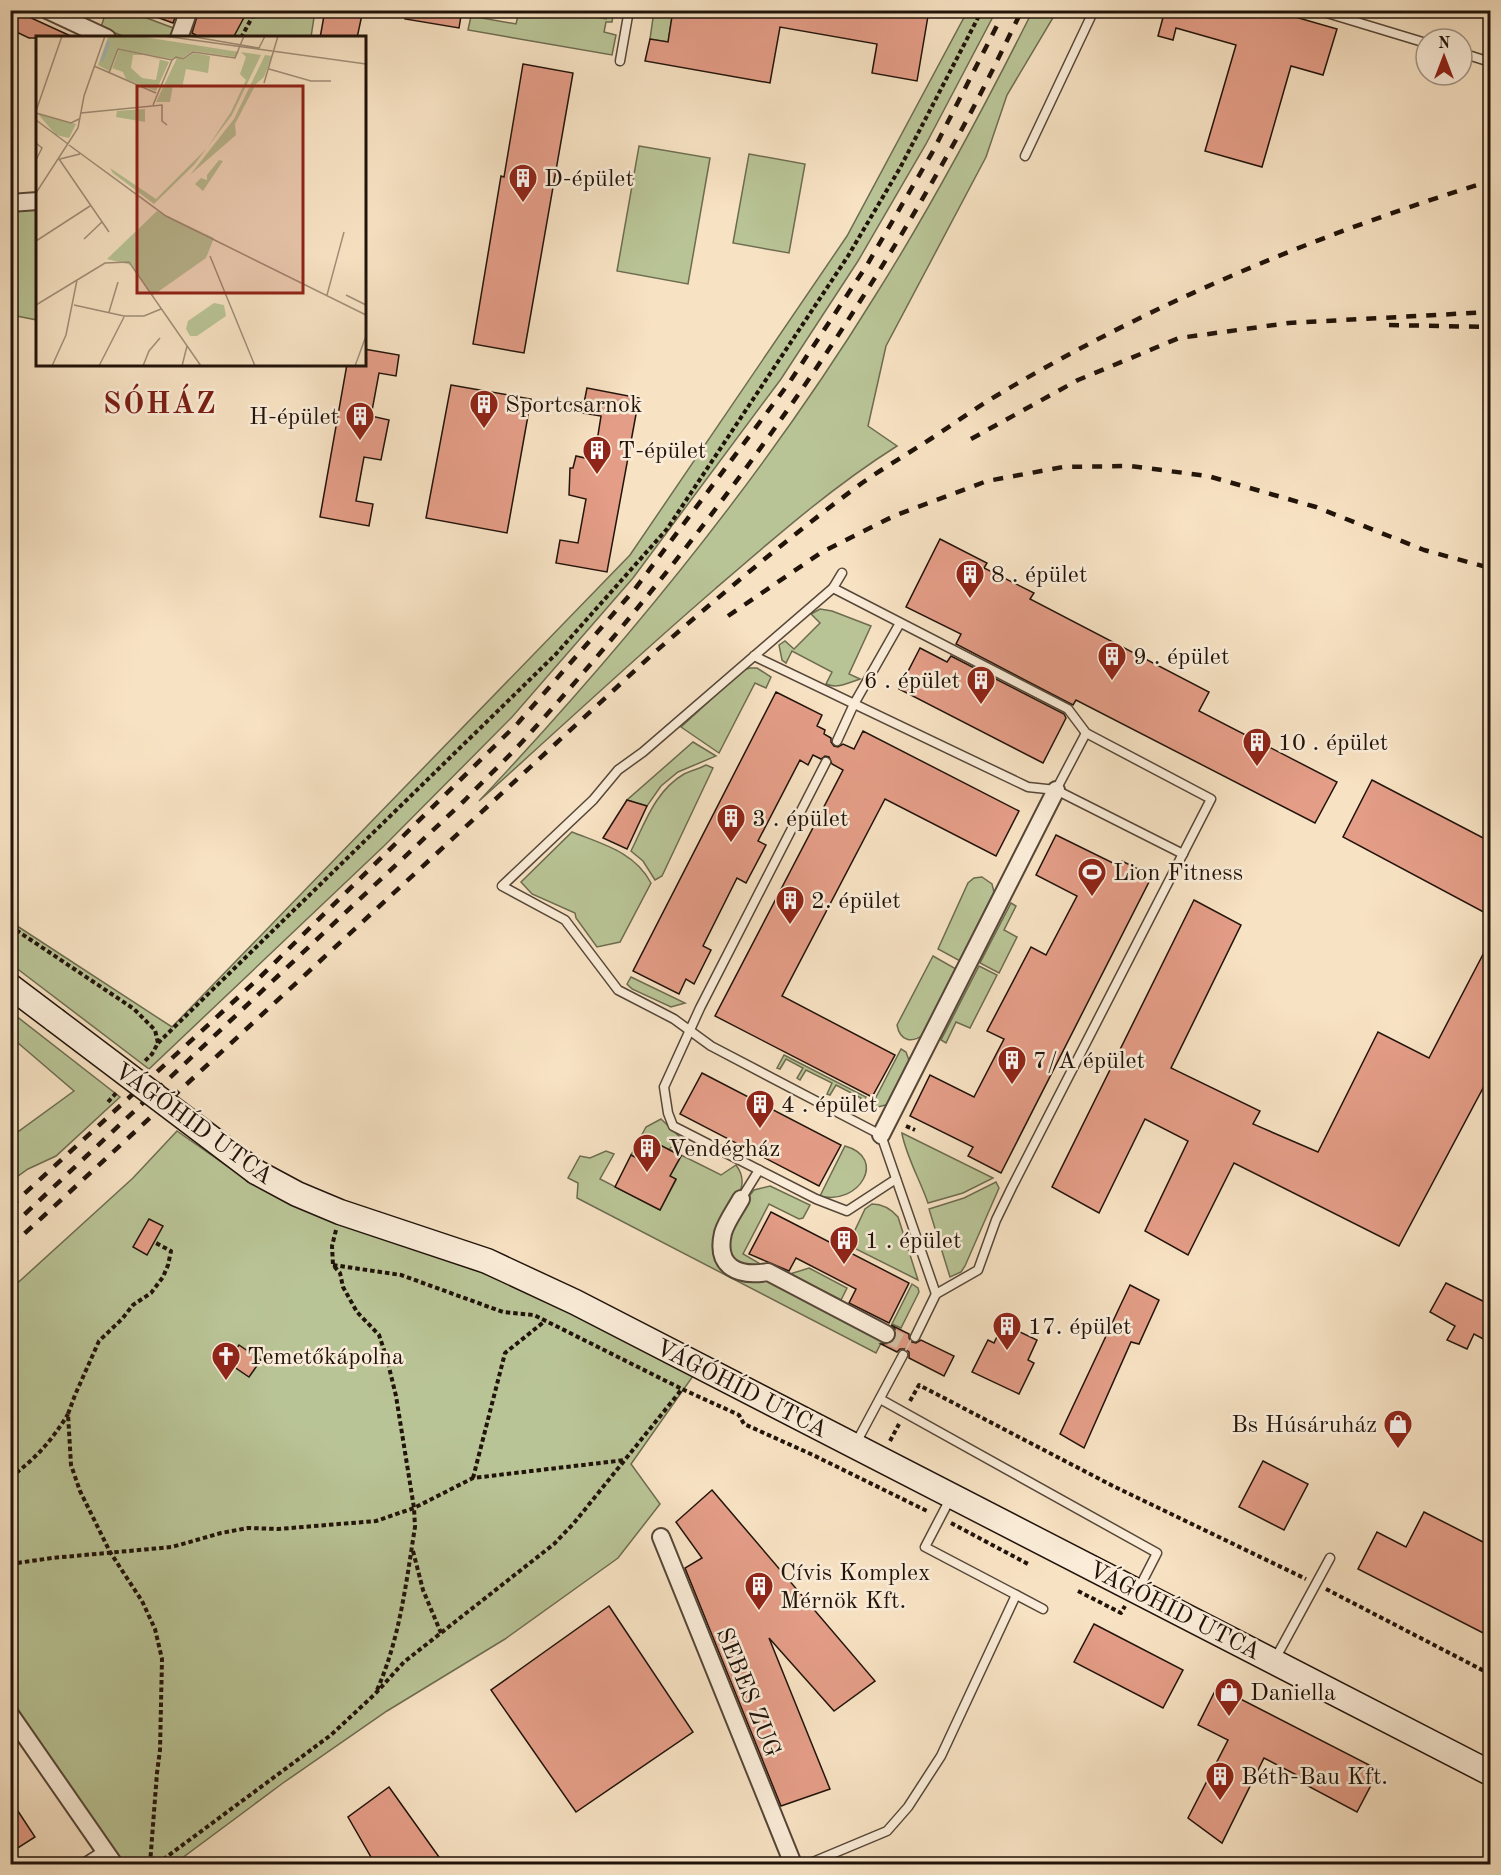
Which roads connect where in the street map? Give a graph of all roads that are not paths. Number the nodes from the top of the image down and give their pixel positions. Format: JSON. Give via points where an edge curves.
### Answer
{"nodes":[{"id":1,"x":47,"y":10,"type":"edge"},
{"id":2,"x":189,"y":10,"type":"edge"},
{"id":3,"x":629,"y":10,"type":"edge"},
{"id":4,"x":1094,"y":10,"type":"edge"},
{"id":5,"x":1317,"y":10,"type":"edge"},
{"id":6,"x":103,"y":36,"type":"edge"},
{"id":7,"x":179,"y":36,"type":"edge"},
{"id":8,"x":1414,"y":39,"type":"edge"},
{"id":9,"x":1474,"y":57,"type":"edge"},
{"id":10,"x":620,"y":61,"type":"dead end"},
{"id":11,"x":1491,"y":62,"type":"edge"},
{"id":12,"x":1025,"y":156,"type":"dead end"},
{"id":13,"x":36,"y":201,"type":"edge"},
{"id":14,"x":10,"y":203,"type":"edge"},
{"id":15,"x":842,"y":573,"type":"dead end"},
{"id":16,"x":833,"y":588,"type":"junction"},
{"id":17,"x":900,"y":623,"type":"junction"},
{"id":18,"x":754,"y":656,"type":"junction"},
{"id":19,"x":855,"y":705,"type":"junction"},
{"id":20,"x":1086,"y":733,"type":"junction"},
{"id":21,"x":837,"y":741,"type":"dead end"},
{"id":22,"x":826,"y":762,"type":"dead end"},
{"id":23,"x":1056,"y":790,"type":"junction"},
{"id":24,"x":1183,"y":854,"type":"junction"},
{"id":25,"x":10,"y":986,"type":"edge"},
{"id":26,"x":690,"y":1032,"type":"junction"},
{"id":27,"x":881,"y":1135,"type":"junction"},
{"id":28,"x":759,"y":1170,"type":"junction"},
{"id":29,"x":896,"y":1179,"type":"junction"},
{"id":30,"x":741,"y":1199,"type":"joint"},
{"id":31,"x":936,"y":1294,"type":"junction"},
{"id":32,"x":886,"y":1334,"type":"tunnel mouth"},
{"id":33,"x":915,"y":1336,"type":"dead end"},
{"id":34,"x":903,"y":1356,"type":"dead end"},
{"id":35,"x":880,"y":1399,"type":"junction"},
{"id":36,"x":854,"y":1446,"type":"junction"},
{"id":37,"x":951,"y":1496,"type":"junction"},
{"id":38,"x":661,"y":1537,"type":"dead end"},
{"id":39,"x":1330,"y":1558,"type":"dead end"},
{"id":40,"x":1137,"y":1591,"type":"junction"},
{"id":41,"x":1016,"y":1595,"type":"junction"},
{"id":42,"x":1043,"y":1609,"type":"dead end"},
{"id":43,"x":1274,"y":1661,"type":"junction"},
{"id":44,"x":10,"y":1714,"type":"edge"},
{"id":45,"x":1491,"y":1773,"type":"edge"},
{"id":46,"x":104,"y":1850,"type":"junction"},
{"id":47,"x":82,"y":1864,"type":"edge"},
{"id":48,"x":114,"y":1864,"type":"edge"},
{"id":49,"x":793,"y":1864,"type":"edge"},
{"id":50,"x":808,"y":1864,"type":"edge"}],
"edges":[{"from":1,"to":6,"type":"street"},
{"from":2,"to":7,"type":"street"},
{"from":3,"to":10,"type":"lane"},
{"from":4,"to":12,"type":"lane"},
{"from":5,"to":8,"type":"lane"},
{"from":9,"to":11,"type":"lane"},
{"from":13,"to":14,"type":"street"},
{"from":15,"to":16,"type":"lane"},
{"from":16,"to":17,"type":"lane"},
{"from":16,"to":18,"type":"lane"},
{"from":17,"to":19,"type":"lane"},
{"from":17,"to":20,"type":"lane","via":[[1068,709]]},
{"from":18,"to":19,"type":"lane"},
{"from":18,"to":26,"type":"lane","via":[[618,770],[593,800],[502,886],[565,920],[618,990],[674,1019]]},
{"from":19,"to":21,"type":"lane"},
{"from":19,"to":23,"type":"lane","via":[[1028,787]]},
{"from":20,"to":23,"type":"lane"},
{"from":20,"to":24,"type":"lane","via":[[1211,799]]},
{"from":22,"to":26,"type":"lane"},
{"from":23,"to":24,"type":"lane"},
{"from":23,"to":27,"type":"street"},
{"from":24,"to":31,"type":"lane","via":[[1012,1187],[978,1270]]},
{"from":25,"to":36,"type":"main road","name":"VÁGÓHÍD UTCA","bridge":true,"via":[[256,1172],[340,1212],[487,1261],[575,1302]]},
{"from":26,"to":27,"type":"lane"},
{"from":26,"to":28,"type":"lane","via":[[664,1087],[673,1126]]},
{"from":27,"to":29,"type":"lane"},
{"from":28,"to":29,"type":"lane","via":[[847,1211]]},
{"from":28,"to":30,"type":"lane"},
{"from":29,"to":31,"type":"lane"},
{"from":30,"to":32,"type":"street","via":[[724,1231],[724,1259],[731,1268],[741,1273],[768,1272]]},
{"from":31,"to":33,"type":"lane"},
{"from":34,"to":35,"type":"lane"},
{"from":35,"to":36,"type":"lane"},
{"from":35,"to":40,"type":"lane","via":[[1157,1552]]},
{"from":36,"to":37,"type":"main road","name":"VÁGÓHÍD UTCA"},
{"from":37,"to":40,"type":"main road","name":"VÁGÓHÍD UTCA"},
{"from":37,"to":41,"type":"lane","via":[[925,1547]]},
{"from":38,"to":49,"type":"street","name":"SEBES ZUG"},
{"from":39,"to":43,"type":"lane"},
{"from":40,"to":43,"type":"main road","name":"VÁGÓHÍD UTCA"},
{"from":41,"to":42,"type":"lane"},
{"from":41,"to":50,"type":"lane","via":[[941,1756],[908,1807],[887,1831]]},
{"from":43,"to":45,"type":"main road","name":"VÁGÓHÍD UTCA"},
{"from":44,"to":46,"type":"street"},
{"from":46,"to":47,"type":"lane"},
{"from":46,"to":48,"type":"street"}]}
